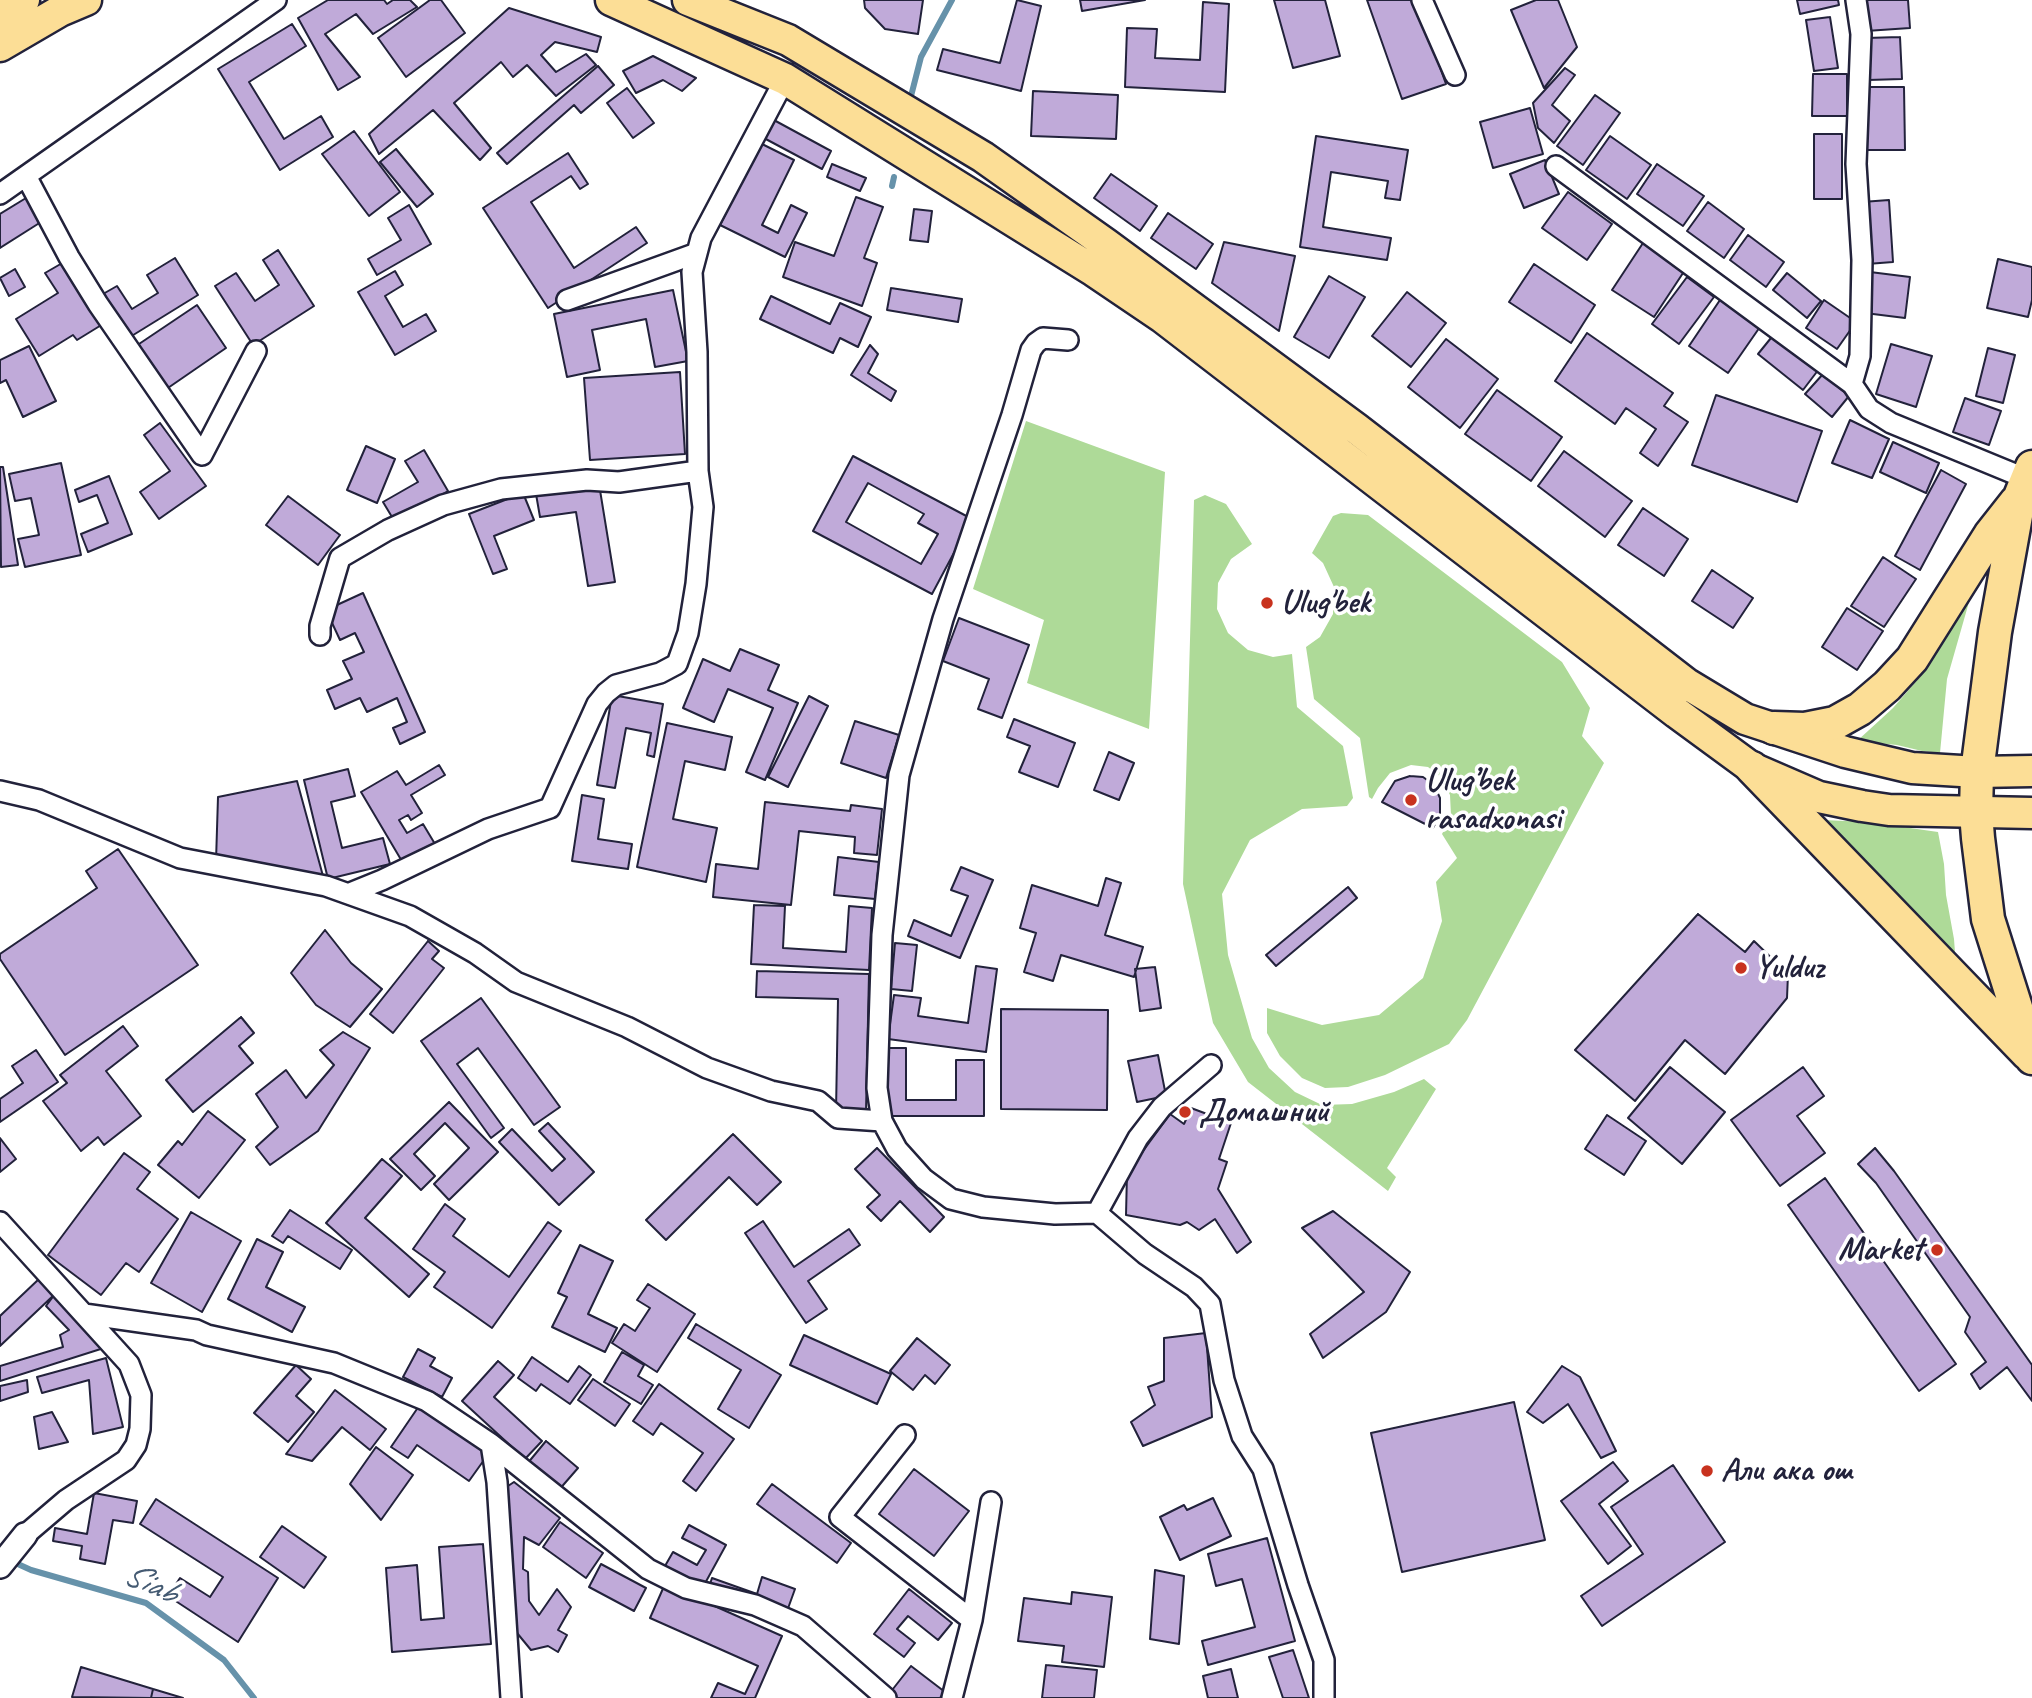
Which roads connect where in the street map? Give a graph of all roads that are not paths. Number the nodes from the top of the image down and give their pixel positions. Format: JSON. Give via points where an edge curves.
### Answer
{"nodes":[{"id":1,"x":24,"y":0,"type":"edge"},
{"id":2,"x":86,"y":0,"type":"edge"},
{"id":3,"x":276,"y":0,"type":"edge"},
{"id":4,"x":611,"y":0,"type":"edge"},
{"id":5,"x":688,"y":0,"type":"edge"},
{"id":6,"x":1422,"y":0,"type":"edge"},
{"id":7,"x":1856,"y":0,"type":"edge"},
{"id":8,"x":0,"y":15,"type":"edge"},
{"id":9,"x":0,"y":46,"type":"edge"},
{"id":10,"x":1455,"y":75,"type":"dead end"},
{"id":11,"x":785,"y":79,"type":"junction"},
{"id":12,"x":1556,"y":166,"type":"dead end"},
{"id":13,"x":26,"y":176,"type":"junction"},
{"id":14,"x":0,"y":194,"type":"edge"},
{"id":15,"x":697,"y":253,"type":"junction"},
{"id":16,"x":567,"y":300,"type":"dead end"},
{"id":17,"x":1068,"y":340,"type":"dead end"},
{"id":18,"x":256,"y":351,"type":"dead end"},
{"id":19,"x":1852,"y":384,"type":"junction"},
{"id":20,"x":698,"y":471,"type":"junction"},
{"id":21,"x":2026,"y":482,"type":"edge"},
{"id":22,"x":320,"y":635,"type":"dead end"},
{"id":23,"x":1774,"y":728,"type":"junction"},
{"id":24,"x":1752,"y":768,"type":"junction"},
{"id":25,"x":1977,"y":772,"type":"junction"},
{"id":26,"x":2032,"y":772,"type":"edge"},
{"id":27,"x":0,"y":791,"type":"edge"},
{"id":28,"x":1976,"y":813,"type":"junction"},
{"id":29,"x":2032,"y":813,"type":"edge"},
{"id":30,"x":349,"y":893,"type":"junction"},
{"id":31,"x":2032,"y":1058,"type":"edge"},
{"id":32,"x":1211,"y":1065,"type":"dead end"},
{"id":33,"x":882,"y":1121,"type":"junction"},
{"id":34,"x":1097,"y":1213,"type":"junction"},
{"id":35,"x":0,"y":1222,"type":"edge"},
{"id":36,"x":84,"y":1314,"type":"junction"},
{"id":37,"x":905,"y":1435,"type":"dead end"},
{"id":38,"x":491,"y":1444,"type":"junction"},
{"id":39,"x":991,"y":1502,"type":"dead end"},
{"id":40,"x":25,"y":1535,"type":"joint"},
{"id":41,"x":0,"y":1567,"type":"edge"},
{"id":42,"x":972,"y":1620,"type":"junction"},
{"id":43,"x":511,"y":1698,"type":"edge"},
{"id":44,"x":886,"y":1698,"type":"edge"},
{"id":45,"x":952,"y":1698,"type":"edge"},
{"id":46,"x":1324,"y":1698,"type":"edge"}],
"edges":[{"from":1,"to":8,"type":"main road"},
{"from":2,"to":9,"type":"main road"},
{"from":3,"to":13,"type":"street"},
{"from":4,"to":11,"type":"main road"},
{"from":5,"to":23,"type":"main road","via":[[788,40],[983,157],[1357,429],[1687,684],[1745,719]]},
{"from":6,"to":10,"type":"street"},
{"from":7,"to":19,"type":"street","via":[[1861,34],[1856,164],[1862,261],[1860,356]]},
{"from":11,"to":15,"type":"street"},
{"from":11,"to":24,"type":"main road","via":[[1162,317]]},
{"from":12,"to":19,"type":"street"},
{"from":13,"to":14,"type":"street"},
{"from":13,"to":18,"type":"street","via":[[98,304],[202,455]]},
{"from":15,"to":16,"type":"street"},
{"from":15,"to":20,"type":"street","via":[[692,272]]},
{"from":17,"to":33,"type":"street","via":[[1043,338],[1031,350],[943,619],[900,775],[882,935],[877,1087]]},
{"from":19,"to":21,"type":"street","via":[[1869,409],[1891,423]]},
{"from":20,"to":22,"type":"street","via":[[619,482],[587,480],[501,489],[443,505],[340,558]]},
{"from":20,"to":30,"type":"street","via":[[703,507],[696,584],[688,633],[677,664],[616,685],[597,704],[550,808],[488,829]]},
{"from":21,"to":23,"type":"highway","via":[[1912,659],[1887,686],[1835,723],[1805,729]]},
{"from":21,"to":25,"type":"highway","via":[[1995,632]]},
{"from":23,"to":25,"type":"main road","via":[[1912,768]]},
{"from":24,"to":28,"type":"main road","via":[[1819,797],[1862,806]]},
{"from":24,"to":31,"type":"highway"},
{"from":25,"to":26,"type":"main road"},
{"from":25,"to":28,"type":"highway"},
{"from":27,"to":30,"type":"street","via":[[38,800],[180,858]]},
{"from":28,"to":29,"type":"main road"},
{"from":28,"to":31,"type":"highway","via":[[1989,919]]},
{"from":30,"to":33,"type":"street","via":[[410,916],[516,982],[626,1027],[707,1068],[771,1091],[818,1101],[838,1118]]},
{"from":32,"to":34,"type":"street","via":[[1162,1107],[1138,1138]]},
{"from":33,"to":34,"type":"street","via":[[897,1149],[924,1179],[951,1199],[1055,1214]]},
{"from":34,"to":46,"type":"street","via":[[1210,1304],[1224,1380],[1238,1424],[1263,1469],[1324,1660]]},
{"from":35,"to":36,"type":"street"},
{"from":36,"to":38,"type":"street","via":[[196,1330],[334,1363],[427,1401]]},
{"from":36,"to":40,"type":"street","via":[[129,1364],[141,1395],[136,1445],[126,1460],[66,1500]]},
{"from":37,"to":42,"type":"street","via":[[840,1517]]},
{"from":38,"to":43,"type":"street","via":[[498,1482]]},
{"from":38,"to":44,"type":"street","via":[[648,1570],[686,1588],[755,1605],[803,1626]]},
{"from":39,"to":42,"type":"street"},
{"from":40,"to":41,"type":"street"},
{"from":42,"to":45,"type":"street"}]}
